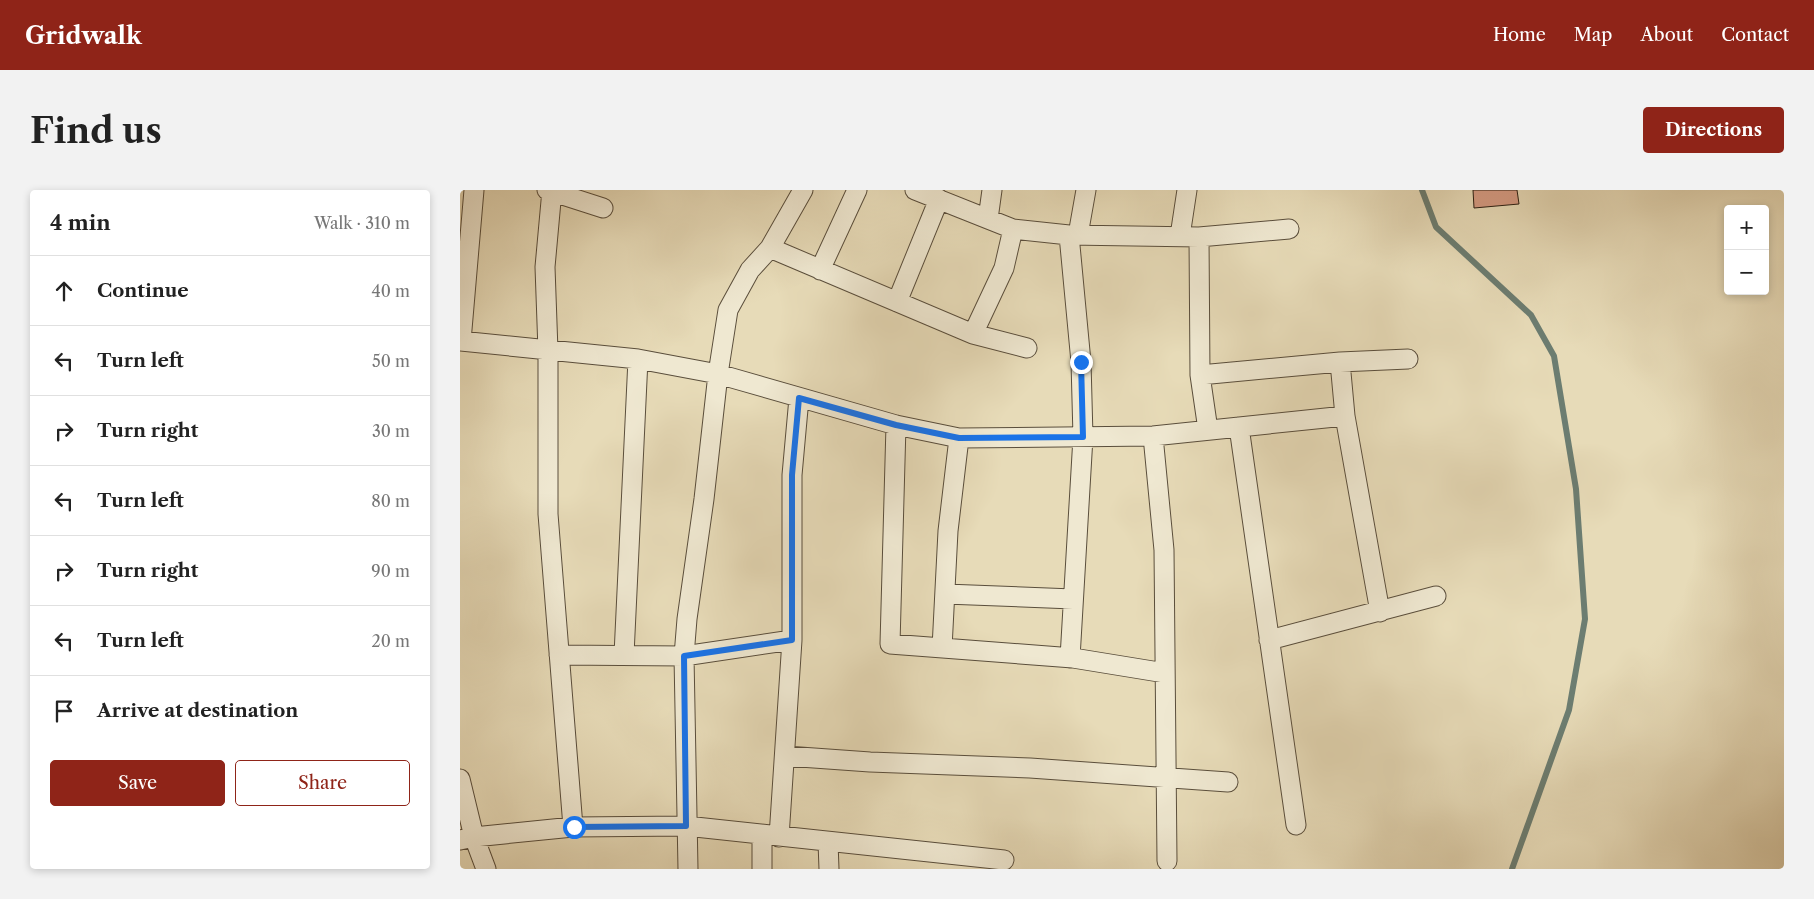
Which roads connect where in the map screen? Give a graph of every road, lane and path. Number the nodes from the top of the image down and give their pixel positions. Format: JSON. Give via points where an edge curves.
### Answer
{"nodes":[{"id":1,"x":474,"y":190,"type":"edge"},
{"id":2,"x":547,"y":190,"type":"edge"},
{"id":3,"x":552,"y":190,"type":"edge"},
{"id":4,"x":803,"y":190,"type":"edge"},
{"id":5,"x":857,"y":190,"type":"edge"},
{"id":6,"x":915,"y":190,"type":"edge"},
{"id":7,"x":992,"y":190,"type":"edge"},
{"id":8,"x":1086,"y":190,"type":"edge"},
{"id":9,"x":1187,"y":190,"type":"edge"},
{"id":10,"x":939,"y":199,"type":"junction"},
{"id":11,"x":603,"y":208,"type":"dead end"},
{"id":12,"x":988,"y":219,"type":"junction"},
{"id":13,"x":1013,"y":229,"type":"junction"},
{"id":14,"x":1289,"y":229,"type":"dead end"},
{"id":15,"x":1074,"y":235,"type":"junction"},
{"id":16,"x":1180,"y":236,"type":"junction"},
{"id":17,"x":1199,"y":237,"type":"junction"},
{"id":18,"x":770,"y":248,"type":"junction"},
{"id":19,"x":820,"y":270,"type":"junction"},
{"id":20,"x":897,"y":302,"type":"junction"},
{"id":21,"x":973,"y":334,"type":"junction"},
{"id":22,"x":461,"y":341,"type":"edge"},
{"id":23,"x":1027,"y":348,"type":"dead end"},
{"id":24,"x":548,"y":351,"type":"junction"},
{"id":25,"x":638,"y":359,"type":"junction"},
{"id":26,"x":1408,"y":359,"type":"dead end"},
{"id":27,"x":1340,"y":362,"type":"junction"},
{"id":28,"x":718,"y":374,"type":"junction"},
{"id":29,"x":1200,"y":375,"type":"junction"},
{"id":30,"x":799,"y":398,"type":"junction"},
{"id":31,"x":1345,"y":416,"type":"junction"},
{"id":32,"x":896,"y":425,"type":"junction"},
{"id":33,"x":1239,"y":427,"type":"junction"},
{"id":34,"x":1208,"y":430,"type":"junction"},
{"id":35,"x":1153,"y":436,"type":"junction"},
{"id":36,"x":1083,"y":437,"type":"junction"},
{"id":37,"x":959,"y":438,"type":"junction"},
{"id":38,"x":945,"y":594,"type":"junction"},
{"id":39,"x":1436,"y":596,"type":"dead end"},
{"id":40,"x":1073,"y":598,"type":"junction"},
{"id":41,"x":1380,"y":612,"type":"junction"},
{"id":42,"x":792,"y":640,"type":"junction"},
{"id":43,"x":1269,"y":640,"type":"junction"},
{"id":44,"x":942,"y":648,"type":"junction"},
{"id":45,"x":559,"y":655,"type":"junction"},
{"id":46,"x":624,"y":655,"type":"junction"},
{"id":47,"x":684,"y":656,"type":"junction"},
{"id":48,"x":1070,"y":658,"type":"junction"},
{"id":49,"x":1164,"y":673,"type":"junction"},
{"id":50,"x":786,"y":756,"type":"junction"},
{"id":51,"x":460,"y":779,"type":"edge"},
{"id":52,"x":1165,"y":779,"type":"junction"},
{"id":53,"x":1228,"y":782,"type":"dead end"},
{"id":54,"x":1296,"y":825,"type":"dead end"},
{"id":55,"x":686,"y":826,"type":"junction"},
{"id":56,"x":574,"y":827,"type":"junction"},
{"id":57,"x":771,"y":836,"type":"junction"},
{"id":58,"x":467,"y":838,"type":"edge"},
{"id":59,"x":828,"y":842,"type":"junction"},
{"id":60,"x":1004,"y":860,"type":"dead end"},
{"id":61,"x":1167,"y":861,"type":"dead end"},
{"id":62,"x":486,"y":869,"type":"edge"},
{"id":63,"x":688,"y":869,"type":"edge"},
{"id":64,"x":762,"y":869,"type":"edge"},
{"id":65,"x":829,"y":869,"type":"edge"}],
"edges":[{"from":1,"to":22,"type":"street"},
{"from":2,"to":3,"type":"street"},
{"from":3,"to":11,"type":"street"},
{"from":3,"to":24,"type":"street","via":[[545,267]]},
{"from":4,"to":18,"type":"street"},
{"from":5,"to":19,"type":"street"},
{"from":6,"to":10,"type":"street"},
{"from":7,"to":12,"type":"street"},
{"from":8,"to":15,"type":"street"},
{"from":9,"to":16,"type":"street"},
{"from":10,"to":12,"type":"street"},
{"from":10,"to":20,"type":"street"},
{"from":12,"to":13,"type":"street"},
{"from":13,"to":15,"type":"street"},
{"from":13,"to":21,"type":"street","via":[[1004,268]]},
{"from":14,"to":17,"type":"street"},
{"from":15,"to":16,"type":"street"},
{"from":15,"to":36,"type":"street"},
{"from":16,"to":17,"type":"street"},
{"from":17,"to":29,"type":"street"},
{"from":18,"to":19,"type":"street"},
{"from":18,"to":28,"type":"street","via":[[750,270],[728,310]]},
{"from":19,"to":20,"type":"street"},
{"from":20,"to":21,"type":"street"},
{"from":21,"to":23,"type":"street"},
{"from":22,"to":24,"type":"street"},
{"from":24,"to":25,"type":"street"},
{"from":24,"to":45,"type":"street","via":[[548,514]]},
{"from":25,"to":28,"type":"street"},
{"from":25,"to":46,"type":"street"},
{"from":26,"to":27,"type":"street"},
{"from":27,"to":29,"type":"street"},
{"from":27,"to":31,"type":"street"},
{"from":28,"to":30,"type":"street"},
{"from":28,"to":47,"type":"street"},
{"from":29,"to":34,"type":"street"},
{"from":30,"to":32,"type":"street"},
{"from":30,"to":42,"type":"street","via":[[792,475]]},
{"from":31,"to":33,"type":"street"},
{"from":31,"to":41,"type":"street"},
{"from":32,"to":37,"type":"street"},
{"from":32,"to":44,"type":"street","via":[[890,644]]},
{"from":33,"to":34,"type":"street"},
{"from":33,"to":43,"type":"street"},
{"from":34,"to":35,"type":"street"},
{"from":35,"to":36,"type":"street"},
{"from":35,"to":49,"type":"street","via":[[1164,550]]},
{"from":36,"to":37,"type":"street"},
{"from":36,"to":40,"type":"street"},
{"from":37,"to":38,"type":"street","via":[[948,531]]},
{"from":38,"to":40,"type":"street"},
{"from":38,"to":44,"type":"street"},
{"from":39,"to":41,"type":"street"},
{"from":40,"to":48,"type":"street"},
{"from":41,"to":43,"type":"street"},
{"from":42,"to":47,"type":"street"},
{"from":42,"to":50,"type":"street"},
{"from":43,"to":54,"type":"street"},
{"from":44,"to":48,"type":"street"},
{"from":45,"to":46,"type":"street"},
{"from":45,"to":56,"type":"street"},
{"from":46,"to":47,"type":"street"},
{"from":47,"to":55,"type":"street"},
{"from":48,"to":49,"type":"street"},
{"from":49,"to":52,"type":"street"},
{"from":50,"to":52,"type":"street","via":[[1030,768]]},
{"from":50,"to":57,"type":"street"},
{"from":51,"to":58,"type":"street"},
{"from":52,"to":53,"type":"street"},
{"from":52,"to":61,"type":"street"},
{"from":55,"to":56,"type":"street"},
{"from":55,"to":57,"type":"street"},
{"from":55,"to":63,"type":"street"},
{"from":56,"to":58,"type":"street"},
{"from":57,"to":59,"type":"street"},
{"from":57,"to":64,"type":"street"},
{"from":58,"to":62,"type":"street"},
{"from":59,"to":60,"type":"street"},
{"from":59,"to":65,"type":"street"}]}
